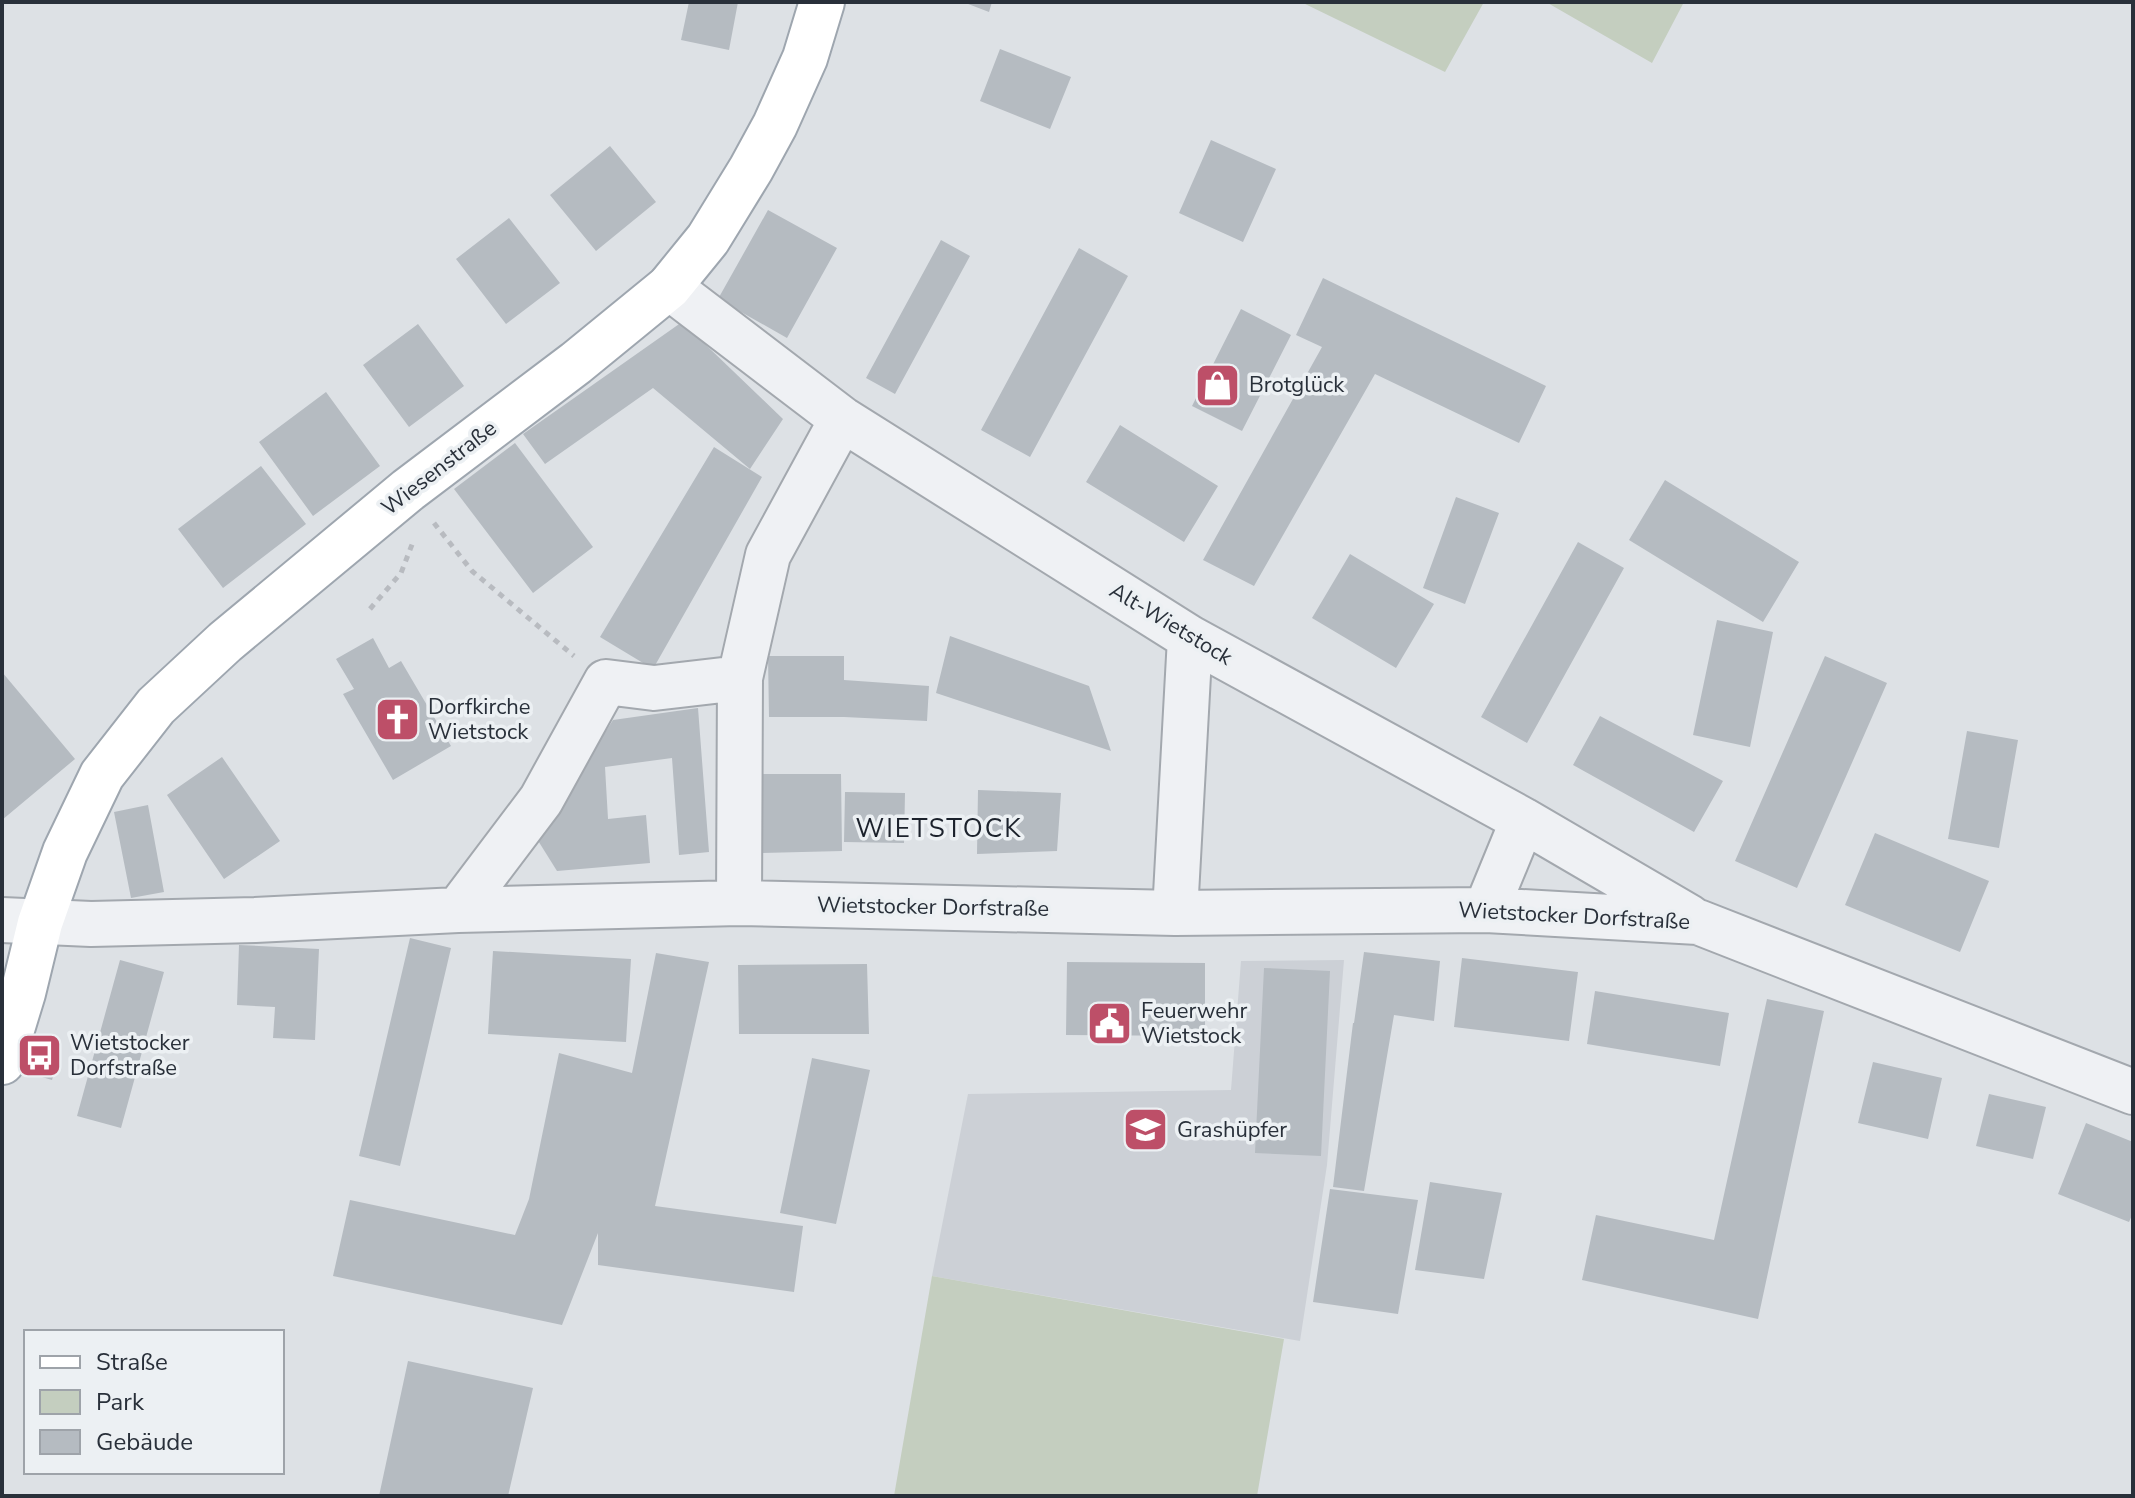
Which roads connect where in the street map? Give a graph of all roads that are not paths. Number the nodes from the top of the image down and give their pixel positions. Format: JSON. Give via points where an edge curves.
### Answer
{"nodes":[{"id":1,"x":822,"y":2,"type":"edge"},
{"id":2,"x":669,"y":287,"type":"junction"},
{"id":3,"x":842,"y":419,"type":"junction"},
{"id":4,"x":1190,"y":638,"type":"junction"},
{"id":5,"x":740,"y":678,"type":"junction"},
{"id":6,"x":1523,"y":820,"type":"junction"},
{"id":7,"x":739,"y":903,"type":"junction"},
{"id":8,"x":458,"y":910,"type":"junction"},
{"id":9,"x":1486,"y":910,"type":"junction"},
{"id":10,"x":1175,"y":913,"type":"junction"},
{"id":11,"x":21,"y":921,"type":"edge"},
{"id":12,"x":1698,"y":922,"type":"junction"},
{"id":13,"x":2,"y":1062,"type":"edge"},
{"id":14,"x":2133,"y":1092,"type":"edge"}],
"edges":[{"from":1,"to":2,"type":"main road","name":"Wiesenstraße","via":[[795,83],[751,169],[708,239]]},
{"from":2,"to":3,"type":"street","name":"Alt-Wietstock"},
{"from":2,"to":11,"type":"main road","name":"Wiesenstraße","via":[[417,501],[225,642],[156,706],[102,775],[65,852]]},
{"from":3,"to":4,"type":"street","name":"Alt-Wietstock"},
{"from":3,"to":5,"type":"street","via":[[768,555]]},
{"from":4,"to":6,"type":"street","name":"Alt-Wietstock"},
{"from":4,"to":10,"type":"street"},
{"from":5,"to":7,"type":"street"},
{"from":5,"to":8,"type":"street","via":[[654,688],[606,682],[541,800]]},
{"from":6,"to":9,"type":"street"},
{"from":6,"to":12,"type":"street","name":"Alt-Wietstock"},
{"from":7,"to":8,"type":"street","name":"Wietstocker Dorfstraße"},
{"from":7,"to":10,"type":"street","name":"Wietstocker Dorfstraße"},
{"from":8,"to":11,"type":"street","name":"Wietstocker Dorfstraße","via":[[255,920]]},
{"from":9,"to":10,"type":"street","name":"Wietstocker Dorfstraße"},
{"from":9,"to":12,"type":"street","name":"Wietstocker Dorfstraße"},
{"from":11,"to":13,"type":"main road","name":"Wiesenstraße","via":[[23,993]]},
{"from":12,"to":14,"type":"street","name":"Wietstocker Dorfstraße"}]}
